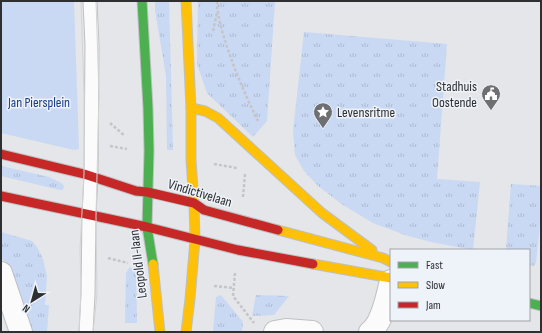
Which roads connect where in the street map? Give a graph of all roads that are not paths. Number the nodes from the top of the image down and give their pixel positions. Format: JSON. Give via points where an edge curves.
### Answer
{"nodes":[{"id":1,"x":90,"y":1,"type":"edge"},
{"id":2,"x":142,"y":1,"type":"edge"},
{"id":3,"x":186,"y":1,"type":"edge"},
{"id":4,"x":191,"y":108,"type":"junction"},
{"id":5,"x":1,"y":154,"type":"edge"},
{"id":6,"x":91,"y":176,"type":"junction"},
{"id":7,"x":147,"y":192,"type":"junction"},
{"id":8,"x":1,"y":196,"type":"edge"},
{"id":9,"x":194,"y":203,"type":"junction"},
{"id":10,"x":89,"y":215,"type":"junction"},
{"id":11,"x":147,"y":226,"type":"junction"},
{"id":12,"x":195,"y":240,"type":"junction"},
{"id":13,"x":387,"y":260,"type":"edge"},
{"id":14,"x":1,"y":274,"type":"edge"},
{"id":15,"x":390,"y":280,"type":"edge"},
{"id":16,"x":390,"y":285,"type":"edge"},
{"id":17,"x":530,"y":303,"type":"edge"},
{"id":18,"x":541,"y":306,"type":"edge"},
{"id":19,"x":265,"y":329,"type":"edge"},
{"id":20,"x":21,"y":332,"type":"edge"},
{"id":21,"x":86,"y":332,"type":"edge"},
{"id":22,"x":160,"y":332,"type":"edge"},
{"id":23,"x":186,"y":332,"type":"edge"},
{"id":24,"x":312,"y":332,"type":"edge"},
{"id":25,"x":370,"y":332,"type":"edge"}],
"edges":[{"from":1,"to":6,"type":"lane"},
{"from":2,"to":7,"type":"street","via":[[148,108]]},
{"from":3,"to":4,"type":"street"},
{"from":4,"to":9,"type":"street"},
{"from":4,"to":13,"type":"street","via":[[210,112],[218,118],[322,213]]},
{"from":5,"to":6,"type":"street","name":"Vindictivelaan"},
{"from":6,"to":7,"type":"street","name":"Vindictivelaan","via":[[136,191]]},
{"from":6,"to":10,"type":"lane"},
{"from":7,"to":9,"type":"street","name":"Vindictivelaan"},
{"from":7,"to":11,"type":"street","name":"Leopold II-laan"},
{"from":8,"to":10,"type":"street"},
{"from":9,"to":12,"type":"street"},
{"from":9,"to":13,"type":"street","name":"Vindictivelaan","via":[[204,210]]},
{"from":10,"to":11,"type":"street"},
{"from":10,"to":21,"type":"lane"},
{"from":11,"to":12,"type":"street"},
{"from":11,"to":22,"type":"street","name":"Leopold II-laan"},
{"from":12,"to":15,"type":"street"},
{"from":12,"to":23,"type":"street"},
{"from":14,"to":20,"type":"street"},
{"from":16,"to":25,"type":"street","via":[[384,313]]},
{"from":17,"to":18,"type":"street"},
{"from":19,"to":24,"type":"street"}]}
